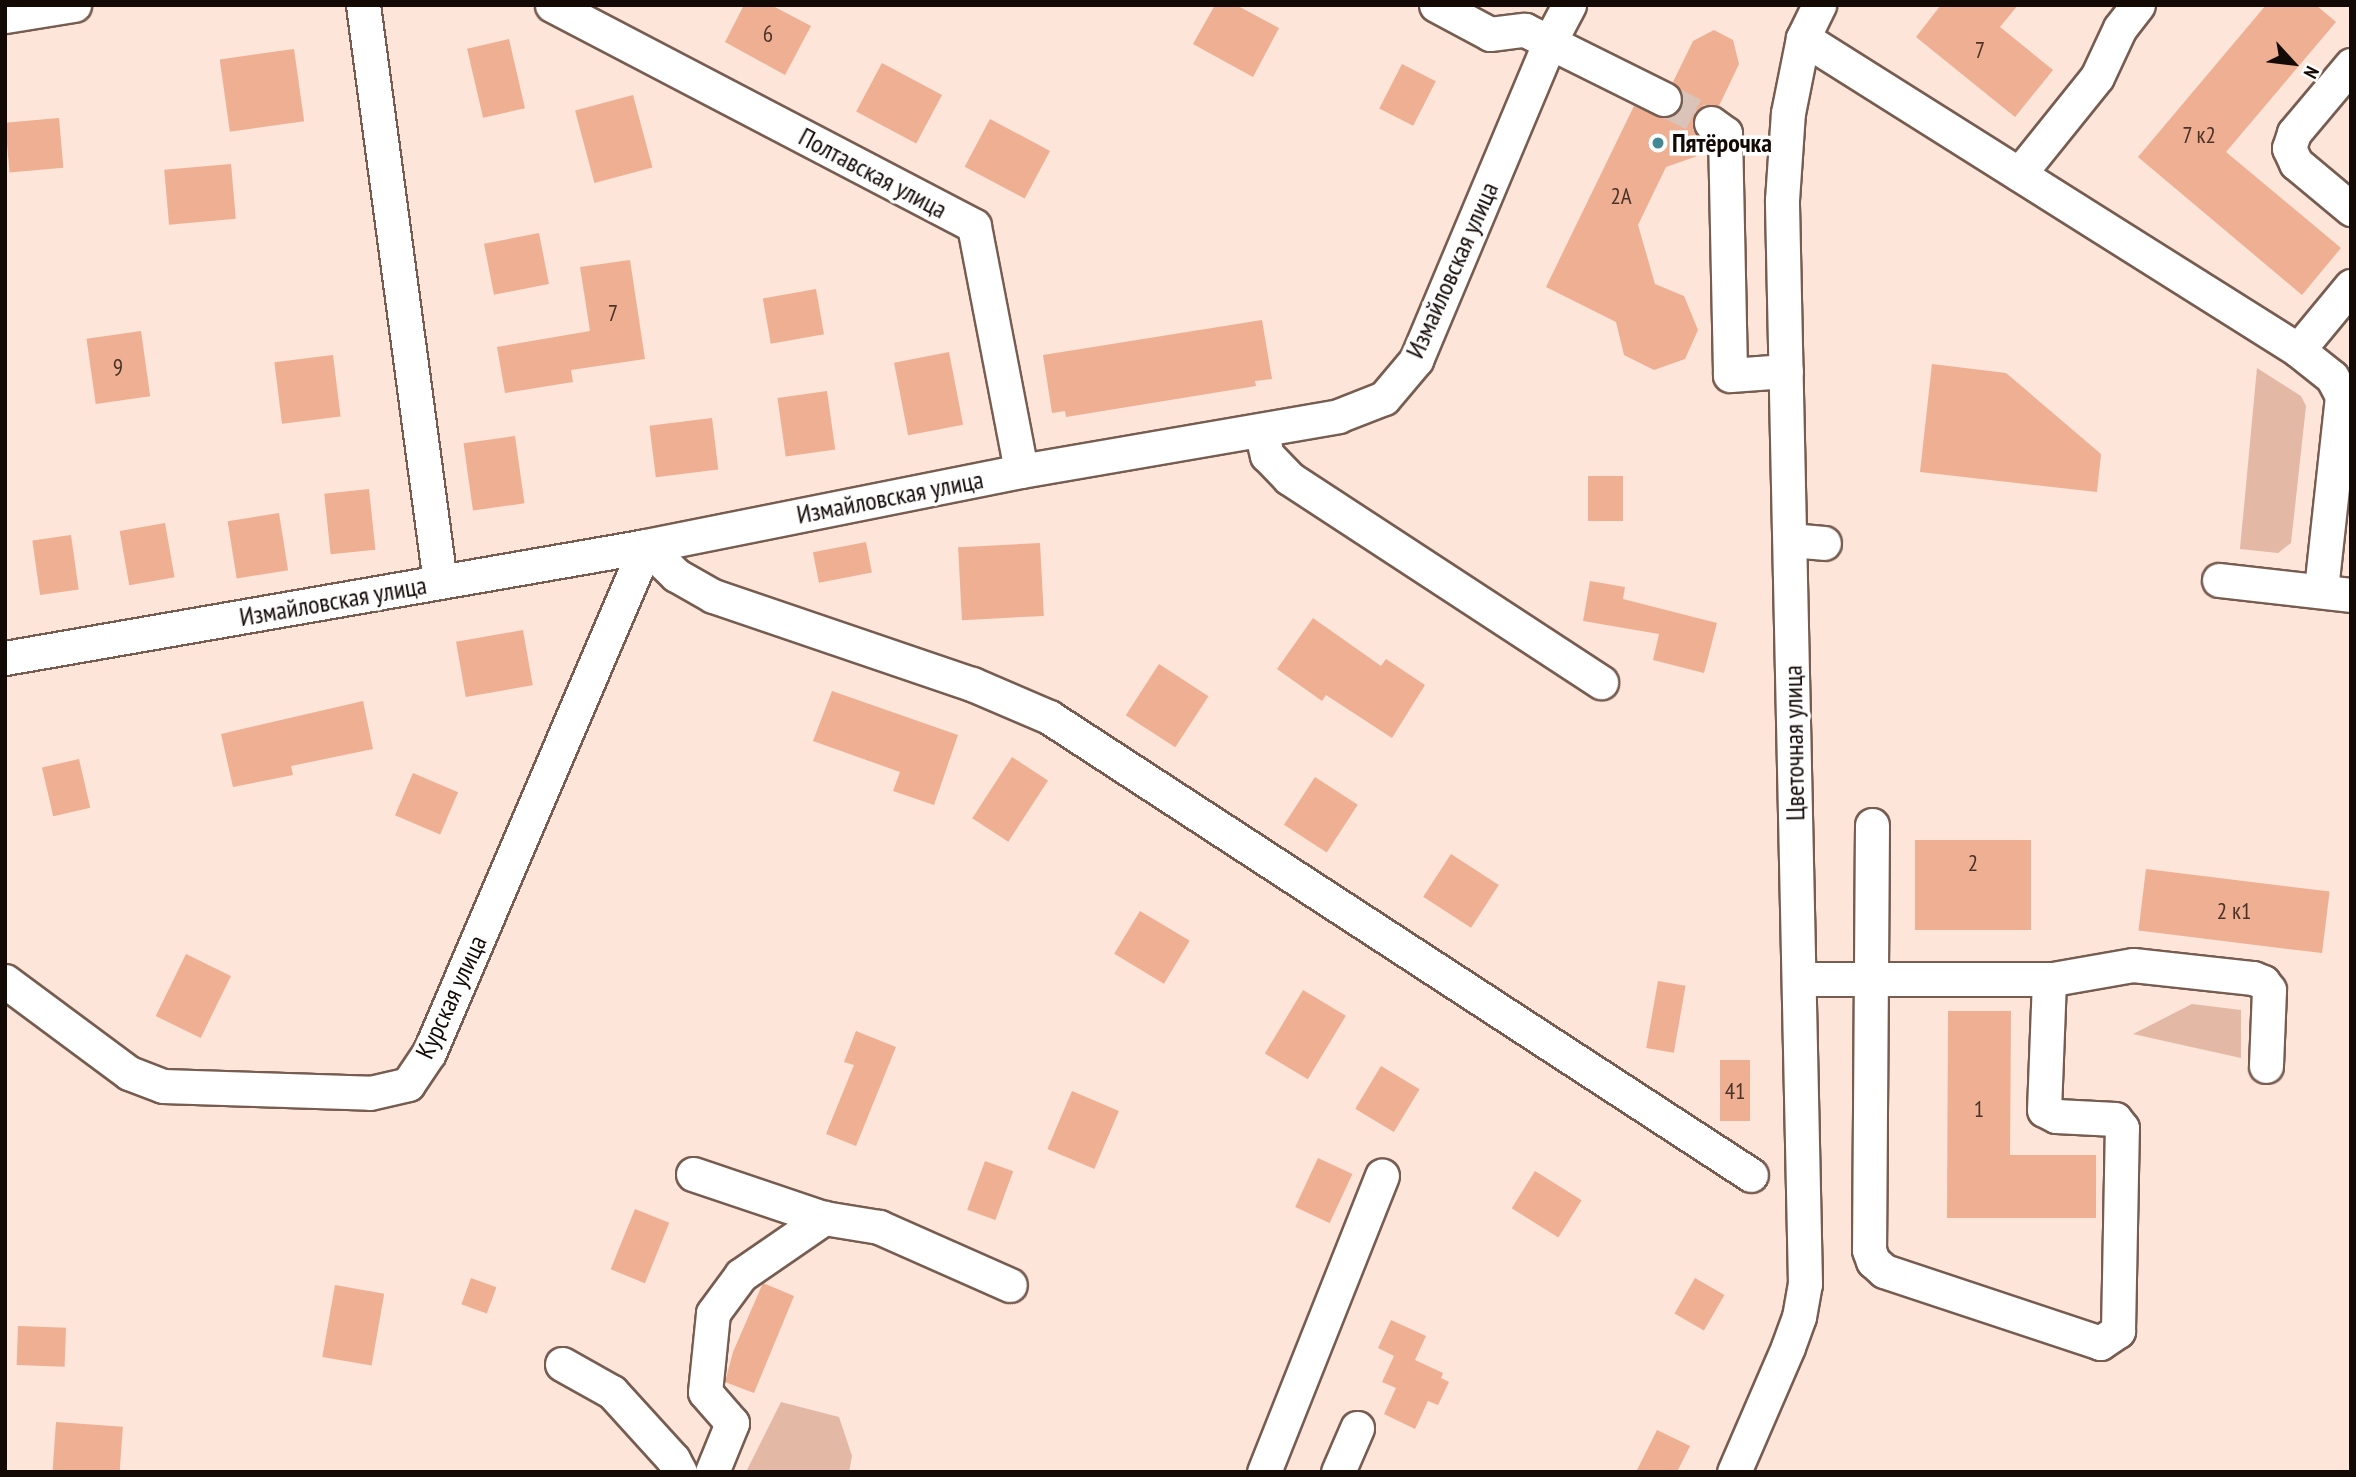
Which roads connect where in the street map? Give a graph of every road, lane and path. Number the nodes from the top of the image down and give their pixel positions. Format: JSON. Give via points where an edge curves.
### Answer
{"nodes":[{"id":1,"x":74,"y":5,"type":"edge"},
{"id":2,"x":363,"y":5,"type":"edge"},
{"id":3,"x":552,"y":5,"type":"edge"},
{"id":4,"x":1436,"y":5,"type":"edge"},
{"id":5,"x":1569,"y":5,"type":"edge"},
{"id":6,"x":1819,"y":5,"type":"edge"},
{"id":7,"x":2138,"y":5,"type":"edge"},
{"id":8,"x":5,"y":16,"type":"edge"},
{"id":9,"x":1529,"y":25,"type":"edge"},
{"id":10,"x":1803,"y":37,"type":"junction"},
{"id":11,"x":2351,"y":65,"type":"edge"},
{"id":12,"x":1664,"y":99,"type":"tunnel mouth"},
{"id":13,"x":1711,"y":123,"type":"tunnel mouth"},
{"id":14,"x":2019,"y":174,"type":"junction"},
{"id":15,"x":2351,"y":209,"type":"edge"},
{"id":16,"x":2351,"y":286,"type":"edge"},
{"id":17,"x":2298,"y":350,"type":"junction"},
{"id":18,"x":1786,"y":371,"type":"junction"},
{"id":19,"x":2347,"y":391,"type":"edge"},
{"id":20,"x":1261,"y":430,"type":"junction"},
{"id":21,"x":1021,"y":471,"type":"junction"},
{"id":22,"x":1790,"y":540,"type":"junction"},
{"id":23,"x":1824,"y":542,"type":"dead end"},
{"id":24,"x":646,"y":545,"type":"junction"},
{"id":25,"x":2219,"y":580,"type":"dead end"},
{"id":26,"x":440,"y":582,"type":"junction"},
{"id":27,"x":2336,"y":592,"type":"edge"},
{"id":28,"x":5,"y":658,"type":"edge"},
{"id":29,"x":1601,"y":682,"type":"dead end"},
{"id":30,"x":1872,"y":825,"type":"dead end"},
{"id":31,"x":1799,"y":979,"type":"junction"},
{"id":32,"x":1870,"y":979,"type":"junction"},
{"id":33,"x":2049,"y":979,"type":"junction"},
{"id":34,"x":5,"y":981,"type":"edge"},
{"id":35,"x":2266,"y":1066,"type":"dead end"},
{"id":36,"x":693,"y":1174,"type":"dead end"},
{"id":37,"x":1751,"y":1175,"type":"dead end"},
{"id":38,"x":1382,"y":1176,"type":"dead end"},
{"id":39,"x":824,"y":1218,"type":"junction"},
{"id":40,"x":1010,"y":1285,"type":"dead end"},
{"id":41,"x":562,"y":1364,"type":"dead end"},
{"id":42,"x":1357,"y":1428,"type":"dead end"},
{"id":43,"x":680,"y":1472,"type":"edge"},
{"id":44,"x":712,"y":1472,"type":"edge"},
{"id":45,"x":1264,"y":1472,"type":"edge"},
{"id":46,"x":1338,"y":1472,"type":"edge"},
{"id":47,"x":1734,"y":1472,"type":"edge"}],
"edges":[{"from":1,"to":8,"type":"street"},
{"from":2,"to":26,"type":"street"},
{"from":3,"to":21,"type":"street","name":"Полтавская улица","via":[[974,226]]},
{"from":4,"to":9,"type":"street","via":[[1490,34]]},
{"from":5,"to":9,"type":"street","name":"Измайловская улица"},
{"from":6,"to":10,"type":"street","name":"Цветочная улица"},
{"from":7,"to":14,"type":"street","via":[[2120,28],[2097,77]]},
{"from":9,"to":12,"type":"street"},
{"from":9,"to":20,"type":"street","name":"Измайловская улица","via":[[1416,360],[1384,398],[1338,416]]},
{"from":10,"to":14,"type":"street"},
{"from":10,"to":18,"type":"street","name":"Цветочная улица","via":[[1788,113],[1782,200]]},
{"from":11,"to":15,"type":"street","via":[[2294,133],[2289,148],[2296,163]]},
{"from":13,"to":18,"type":"street","via":[[1725,133],[1730,375]]},
{"from":14,"to":17,"type":"street"},
{"from":16,"to":17,"type":"street"},
{"from":17,"to":19,"type":"street"},
{"from":18,"to":22,"type":"street","name":"Цветочная улица"},
{"from":19,"to":27,"type":"street"},
{"from":20,"to":21,"type":"street","name":"Измайловская улица"},
{"from":20,"to":29,"type":"street","via":[[1267,456],[1289,478]]},
{"from":21,"to":24,"type":"street","name":"Измайловская улица"},
{"from":22,"to":23,"type":"street"},
{"from":22,"to":31,"type":"street","name":"Цветочная улица"},
{"from":24,"to":26,"type":"street","name":"Измайловская улица"},
{"from":24,"to":34,"type":"street","name":"Курская улица","via":[[429,1053],[408,1084],[370,1093],[163,1086],[129,1073]]},
{"from":24,"to":37,"type":"street","via":[[677,575],[713,596],[972,684],[1049,717]]},
{"from":25,"to":27,"type":"street"},
{"from":26,"to":28,"type":"street","name":"Измайловская улица"},
{"from":30,"to":32,"type":"street"},
{"from":31,"to":32,"type":"street"},
{"from":31,"to":47,"type":"street","name":"Цветочная улица","via":[[1805,1284],[1788,1347]]},
{"from":32,"to":33,"type":"street"},
{"from":32,"to":33,"type":"street","via":[[1868,1250],[1873,1261],[1884,1271],[2100,1343],[2118,1331],[2122,1128],[2115,1119],[2056,1116],[2044,1110]]},
{"from":33,"to":35,"type":"street","via":[[2133,965],[2263,982],[2269,990]]},
{"from":36,"to":39,"type":"street"},
{"from":38,"to":45,"type":"street"},
{"from":39,"to":40,"type":"street","via":[[879,1227]]},
{"from":39,"to":44,"type":"street","via":[[741,1275],[713,1312],[705,1392],[732,1423]]},
{"from":41,"to":43,"type":"street","via":[[612,1392]]},
{"from":42,"to":46,"type":"street"}]}
